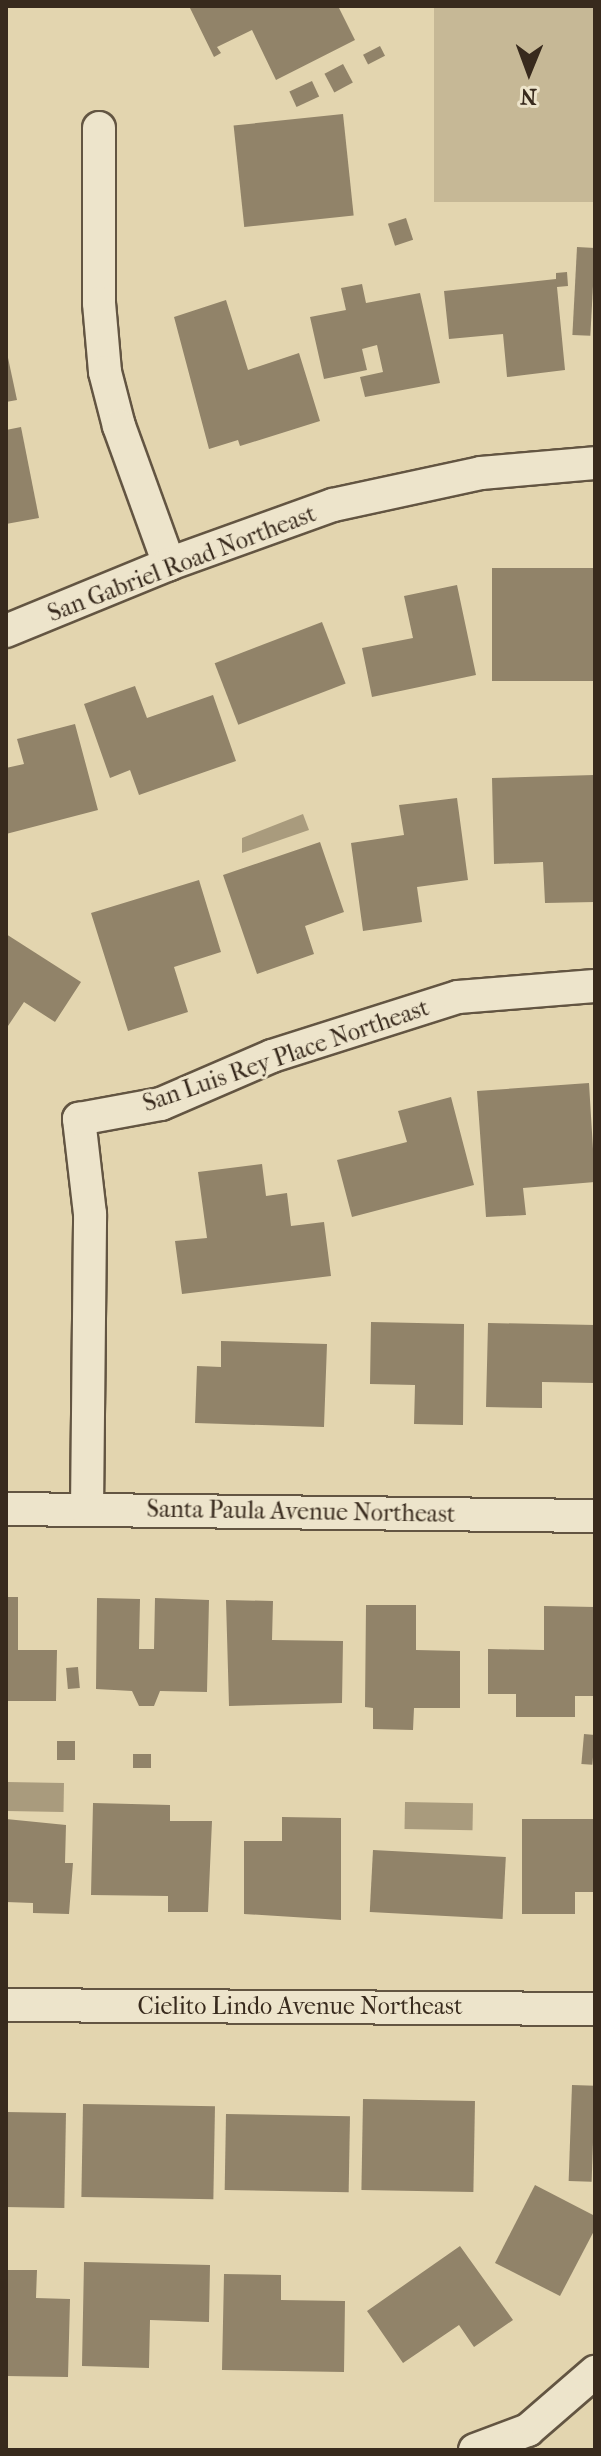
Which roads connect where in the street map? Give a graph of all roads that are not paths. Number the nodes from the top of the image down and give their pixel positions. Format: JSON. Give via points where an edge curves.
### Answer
{"nodes":[{"id":1,"x":99,"y":128,"type":"dead end"},
{"id":2,"x":595,"y":463,"type":"edge"},
{"id":3,"x":169,"y":564,"type":"junction"},
{"id":4,"x":6,"y":631,"type":"edge"},
{"id":5,"x":595,"y":986,"type":"edge"},
{"id":6,"x":6,"y":1509,"type":"edge"},
{"id":7,"x":87,"y":1510,"type":"junction"},
{"id":8,"x":595,"y":1516,"type":"edge"},
{"id":9,"x":6,"y":2005,"type":"edge"},
{"id":10,"x":595,"y":2009,"type":"edge"},
{"id":11,"x":595,"y":2372,"type":"edge"},
{"id":12,"x":475,"y":2450,"type":"edge"}],
"edges":[{"from":1,"to":3,"type":"street","via":[[99,303],[105,372]]},
{"from":2,"to":3,"type":"street","name":"San Gabriel Road Northeast","via":[[481,473],[391,490],[333,505]]},
{"from":3,"to":4,"type":"street","name":"San Gabriel Road Northeast"},
{"from":5,"to":7,"type":"street","name":"San Luis Rey Place Northeast","via":[[458,997],[272,1056],[161,1104],[79,1119],[90,1214]]},
{"from":6,"to":7,"type":"street","name":"Santa Paula Avenue Northeast"},
{"from":7,"to":8,"type":"street","name":"Santa Paula Avenue Northeast"},
{"from":9,"to":10,"type":"street","name":"Cielito Lindo Avenue Northeast"},
{"from":11,"to":12,"type":"street","via":[[528,2430]]}]}
